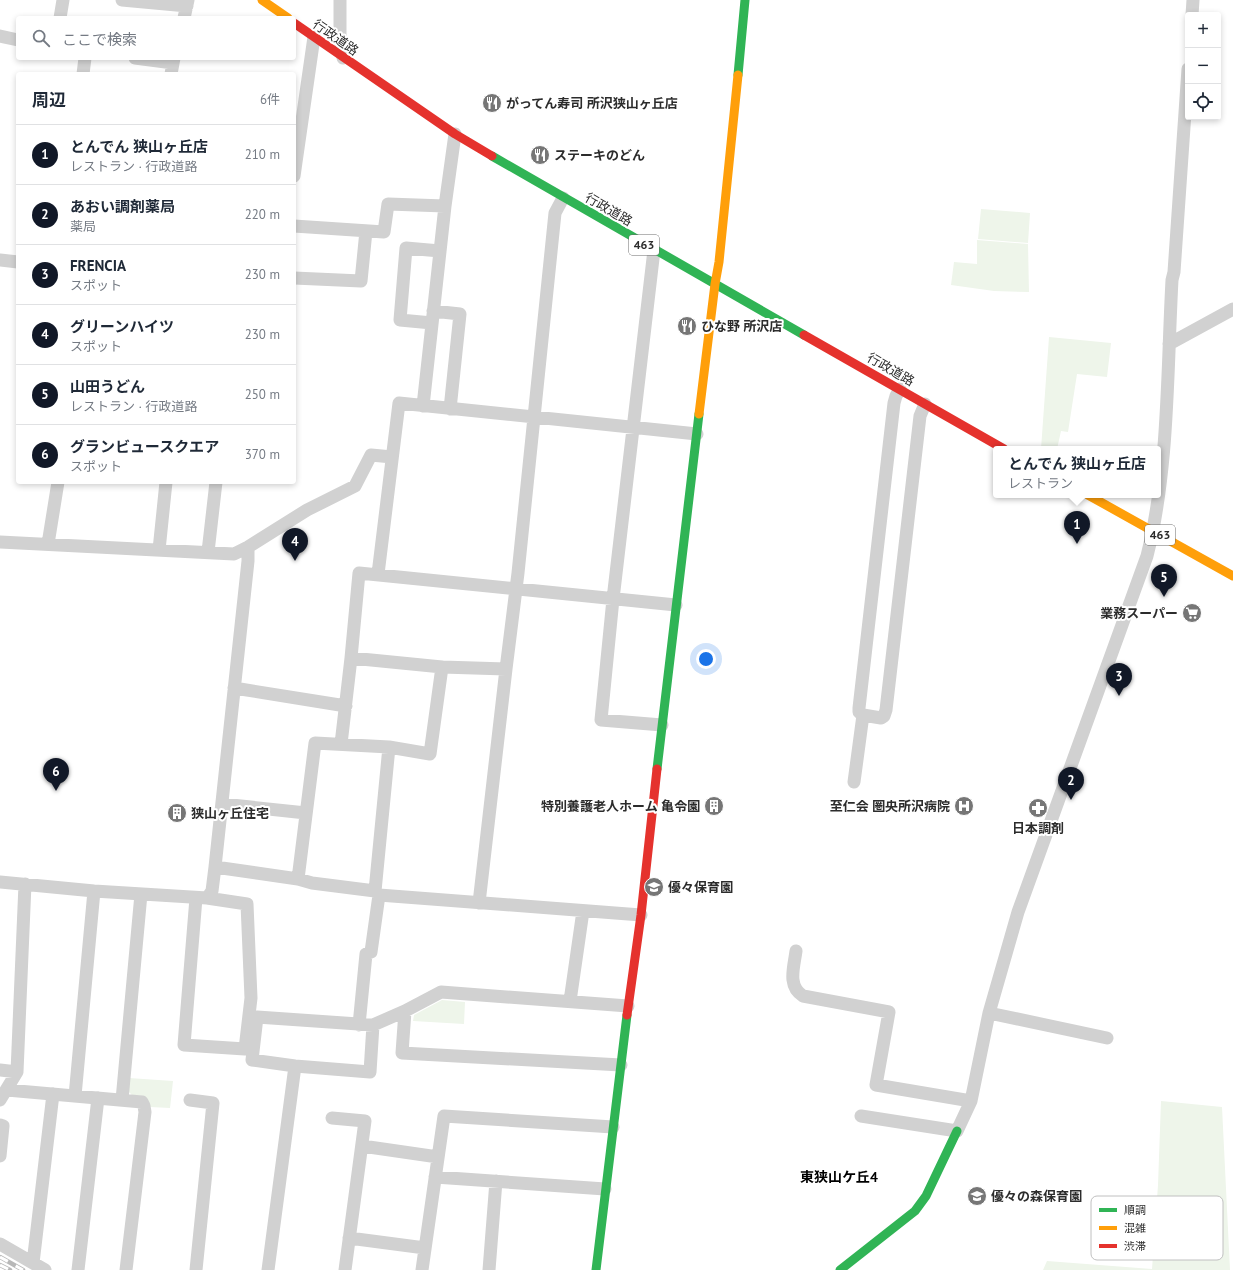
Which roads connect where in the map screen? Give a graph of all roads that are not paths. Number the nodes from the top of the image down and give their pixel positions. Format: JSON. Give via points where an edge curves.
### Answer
{"nodes":[{"id":1,"x":62,"y":0,"type":"edge"},
{"id":2,"x":122,"y":0,"type":"edge"},
{"id":3,"x":262,"y":0,"type":"edge"},
{"id":4,"x":340,"y":0,"type":"edge"},
{"id":5,"x":745,"y":0,"type":"edge"},
{"id":6,"x":1193,"y":0,"type":"edge"},
{"id":7,"x":186,"y":8,"type":"edge"},
{"id":8,"x":1192,"y":12,"type":"edge"},
{"id":9,"x":60,"y":16,"type":"edge"},
{"id":10,"x":285,"y":16,"type":"edge"},
{"id":11,"x":296,"y":24,"type":"edge"},
{"id":12,"x":0,"y":36,"type":"edge"},
{"id":13,"x":314,"y":37,"type":"junction"},
{"id":14,"x":16,"y":40,"type":"edge"},
{"id":15,"x":343,"y":58,"type":"junction"},
{"id":16,"x":85,"y":60,"type":"edge"},
{"id":17,"x":146,"y":60,"type":"edge"},
{"id":18,"x":172,"y":65,"type":"edge"},
{"id":19,"x":83,"y":72,"type":"edge"},
{"id":20,"x":1187,"y":84,"type":"edge"},
{"id":21,"x":455,"y":134,"type":"junction"},
{"id":22,"x":296,"y":162,"type":"edge"},
{"id":23,"x":563,"y":198,"type":"junction"},
{"id":24,"x":445,"y":206,"type":"junction"},
{"id":25,"x":296,"y":226,"type":"edge"},
{"id":26,"x":366,"y":231,"type":"junction"},
{"id":27,"x":654,"y":250,"type":"junction"},
{"id":28,"x":440,"y":251,"type":"junction"},
{"id":29,"x":0,"y":260,"type":"edge"},
{"id":30,"x":16,"y":262,"type":"edge"},
{"id":31,"x":296,"y":278,"type":"edge"},
{"id":32,"x":715,"y":284,"type":"junction"},
{"id":33,"x":1233,"y":308,"type":"edge"},
{"id":34,"x":432,"y":317,"type":"junction"},
{"id":35,"x":1169,"y":344,"type":"junction"},
{"id":36,"x":900,"y":389,"type":"junction"},
{"id":37,"x":925,"y":404,"type":"junction"},
{"id":38,"x":423,"y":406,"type":"junction"},
{"id":39,"x":450,"y":409,"type":"junction"},
{"id":40,"x":534,"y":417,"type":"junction"},
{"id":41,"x":633,"y":427,"type":"junction"},
{"id":42,"x":697,"y":434,"type":"junction"},
{"id":43,"x":999,"y":446,"type":"edge"},
{"id":44,"x":392,"y":457,"type":"junction"},
{"id":45,"x":1161,"y":467,"type":"edge"},
{"id":46,"x":58,"y":484,"type":"edge"},
{"id":47,"x":166,"y":484,"type":"edge"},
{"id":48,"x":216,"y":484,"type":"edge"},
{"id":49,"x":1093,"y":498,"type":"edge"},
{"id":50,"x":1158,"y":498,"type":"edge"},
{"id":51,"x":1153,"y":531,"type":"junction"},
{"id":52,"x":0,"y":542,"type":"edge"},
{"id":53,"x":48,"y":544,"type":"junction"},
{"id":54,"x":248,"y":547,"type":"junction"},
{"id":55,"x":159,"y":550,"type":"junction"},
{"id":56,"x":208,"y":552,"type":"junction"},
{"id":57,"x":378,"y":574,"type":"junction"},
{"id":58,"x":1233,"y":576,"type":"edge"},
{"id":59,"x":517,"y":588,"type":"junction"},
{"id":60,"x":613,"y":599,"type":"junction"},
{"id":61,"x":676,"y":606,"type":"junction"},
{"id":62,"x":351,"y":658,"type":"junction"},
{"id":63,"x":442,"y":667,"type":"junction"},
{"id":64,"x":506,"y":669,"type":"junction"},
{"id":65,"x":234,"y":688,"type":"junction"},
{"id":66,"x":346,"y":706,"type":"junction"},
{"id":67,"x":863,"y":715,"type":"junction"},
{"id":68,"x":662,"y":725,"type":"junction"},
{"id":69,"x":341,"y":744,"type":"junction"},
{"id":70,"x":388,"y":747,"type":"junction"},
{"id":71,"x":854,"y":782,"type":"dead end"},
{"id":72,"x":222,"y":804,"type":"junction"},
{"id":73,"x":306,"y":814,"type":"junction"},
{"id":74,"x":215,"y":867,"type":"junction"},
{"id":75,"x":298,"y":879,"type":"junction"},
{"id":76,"x":0,"y":882,"type":"edge"},
{"id":77,"x":25,"y":884,"type":"junction"},
{"id":78,"x":94,"y":891,"type":"junction"},
{"id":79,"x":377,"y":893,"type":"junction"},
{"id":80,"x":141,"y":894,"type":"junction"},
{"id":81,"x":202,"y":898,"type":"junction"},
{"id":82,"x":479,"y":903,"type":"junction"},
{"id":83,"x":582,"y":911,"type":"junction"},
{"id":84,"x":641,"y":915,"type":"junction"},
{"id":85,"x":796,"y":951,"type":"dead end"},
{"id":86,"x":570,"y":1001,"type":"junction"},
{"id":87,"x":628,"y":1006,"type":"junction"},
{"id":88,"x":405,"y":1011,"type":"junction"},
{"id":89,"x":989,"y":1013,"type":"junction"},
{"id":90,"x":358,"y":1025,"type":"junction"},
{"id":91,"x":373,"y":1026,"type":"junction"},
{"id":92,"x":1107,"y":1038,"type":"dead end"},
{"id":93,"x":621,"y":1065,"type":"junction"},
{"id":94,"x":295,"y":1066,"type":"junction"},
{"id":95,"x":0,"y":1070,"type":"edge"},
{"id":96,"x":17,"y":1072,"type":"junction"},
{"id":97,"x":53,"y":1094,"type":"junction"},
{"id":98,"x":3,"y":1095,"type":"edge"},
{"id":99,"x":75,"y":1096,"type":"junction"},
{"id":100,"x":98,"y":1098,"type":"junction"},
{"id":101,"x":122,"y":1100,"type":"junction"},
{"id":102,"x":190,"y":1100,"type":"dead end"},
{"id":103,"x":970,"y":1101,"type":"junction"},
{"id":104,"x":861,"y":1116,"type":"dead end"},
{"id":105,"x":332,"y":1118,"type":"dead end"},
{"id":106,"x":0,"y":1125,"type":"edge"},
{"id":107,"x":613,"y":1127,"type":"junction"},
{"id":108,"x":957,"y":1131,"type":"junction"},
{"id":109,"x":362,"y":1146,"type":"junction"},
{"id":110,"x":0,"y":1156,"type":"edge"},
{"id":111,"x":438,"y":1157,"type":"junction"},
{"id":112,"x":435,"y":1177,"type":"junction"},
{"id":113,"x":496,"y":1181,"type":"junction"},
{"id":114,"x":605,"y":1189,"type":"junction"},
{"id":115,"x":348,"y":1238,"type":"junction"},
{"id":116,"x":0,"y":1244,"type":"edge"},
{"id":117,"x":425,"y":1248,"type":"junction"},
{"id":118,"x":33,"y":1263,"type":"junction"},
{"id":119,"x":45,"y":1270,"type":"edge"},
{"id":120,"x":78,"y":1270,"type":"edge"},
{"id":121,"x":126,"y":1270,"type":"edge"},
{"id":122,"x":196,"y":1270,"type":"edge"},
{"id":123,"x":268,"y":1270,"type":"edge"},
{"id":124,"x":344,"y":1270,"type":"edge"},
{"id":125,"x":422,"y":1270,"type":"edge"},
{"id":126,"x":489,"y":1270,"type":"edge"},
{"id":127,"x":596,"y":1270,"type":"edge"},
{"id":128,"x":840,"y":1270,"type":"edge"}],
"edges":[{"from":1,"to":9,"type":"street"},
{"from":2,"to":7,"type":"street"},
{"from":3,"to":10,"type":"main road"},
{"from":4,"to":15,"type":"street"},
{"from":5,"to":32,"type":"main road","via":[[718,275]]},
{"from":6,"to":8,"type":"street"},
{"from":11,"to":13,"type":"main road","name":"行政道路","number":"463"},
{"from":12,"to":14,"type":"street"},
{"from":13,"to":15,"type":"main road","name":"行政道路","number":"463"},
{"from":13,"to":22,"type":"street"},
{"from":15,"to":21,"type":"main road","name":"行政道路","number":"463"},
{"from":16,"to":19,"type":"street"},
{"from":17,"to":18,"type":"street"},
{"from":20,"to":35,"type":"street"},
{"from":21,"to":23,"type":"main road","name":"行政道路","number":"463"},
{"from":21,"to":24,"type":"street"},
{"from":23,"to":27,"type":"main road","name":"行政道路","number":"463"},
{"from":23,"to":40,"type":"street","via":[[555,213]]},
{"from":24,"to":26,"type":"street","via":[[388,204],[384,232]]},
{"from":24,"to":28,"type":"street"},
{"from":25,"to":26,"type":"street"},
{"from":26,"to":31,"type":"street","via":[[361,281]]},
{"from":27,"to":32,"type":"main road","name":"行政道路","number":"463"},
{"from":27,"to":41,"type":"street"},
{"from":28,"to":34,"type":"street"},
{"from":28,"to":34,"type":"street","via":[[406,248],[400,320]]},
{"from":29,"to":30,"type":"street"},
{"from":32,"to":36,"type":"main road","name":"行政道路","number":"463"},
{"from":32,"to":42,"type":"main road"},
{"from":33,"to":35,"type":"street"},
{"from":34,"to":38,"type":"street"},
{"from":34,"to":39,"type":"street","via":[[460,314]]},
{"from":35,"to":45,"type":"street"},
{"from":36,"to":37,"type":"main road","name":"行政道路","number":"463"},
{"from":36,"to":67,"type":"street","via":[[894,403],[859,708]]},
{"from":37,"to":43,"type":"main road","name":"行政道路","number":"463"},
{"from":37,"to":67,"type":"street","via":[[920,416],[886,710],[880,718]]},
{"from":38,"to":39,"type":"street"},
{"from":38,"to":44,"type":"street","via":[[399,403]]},
{"from":39,"to":40,"type":"street"},
{"from":40,"to":41,"type":"street"},
{"from":40,"to":59,"type":"street"},
{"from":41,"to":42,"type":"street"},
{"from":41,"to":60,"type":"street"},
{"from":42,"to":61,"type":"main road"},
{"from":44,"to":54,"type":"street","via":[[371,455],[355,486],[307,510]]},
{"from":44,"to":57,"type":"street"},
{"from":46,"to":53,"type":"street"},
{"from":47,"to":55,"type":"street"},
{"from":48,"to":56,"type":"street"},
{"from":49,"to":51,"type":"main road","number":"463"},
{"from":50,"to":51,"type":"street"},
{"from":51,"to":58,"type":"main road","number":"463"},
{"from":51,"to":89,"type":"street","via":[[1147,556],[1018,912]]},
{"from":52,"to":53,"type":"street"},
{"from":53,"to":55,"type":"street"},
{"from":54,"to":56,"type":"street","via":[[234,554]]},
{"from":54,"to":65,"type":"street"},
{"from":55,"to":56,"type":"street"},
{"from":57,"to":59,"type":"street"},
{"from":57,"to":62,"type":"street","via":[[359,573]]},
{"from":59,"to":60,"type":"street"},
{"from":59,"to":64,"type":"street"},
{"from":60,"to":61,"type":"street"},
{"from":60,"to":68,"type":"street","via":[[601,720]]},
{"from":61,"to":68,"type":"main road"},
{"from":62,"to":63,"type":"street"},
{"from":62,"to":66,"type":"street"},
{"from":63,"to":64,"type":"street"},
{"from":63,"to":70,"type":"street","via":[[430,754]]},
{"from":64,"to":82,"type":"street"},
{"from":65,"to":66,"type":"street"},
{"from":65,"to":72,"type":"street"},
{"from":66,"to":69,"type":"street"},
{"from":67,"to":71,"type":"street"},
{"from":68,"to":84,"type":"main road"},
{"from":69,"to":70,"type":"street"},
{"from":69,"to":73,"type":"street","via":[[315,743]]},
{"from":70,"to":79,"type":"street"},
{"from":72,"to":73,"type":"street"},
{"from":72,"to":74,"type":"street"},
{"from":73,"to":75,"type":"street"},
{"from":74,"to":75,"type":"street"},
{"from":74,"to":81,"type":"street","via":[[212,891]]},
{"from":75,"to":79,"type":"street"},
{"from":76,"to":77,"type":"street"},
{"from":77,"to":78,"type":"street"},
{"from":77,"to":96,"type":"street"},
{"from":78,"to":80,"type":"street"},
{"from":78,"to":99,"type":"street"},
{"from":79,"to":82,"type":"street"},
{"from":79,"to":90,"type":"street","via":[[372,952],[366,954]]},
{"from":80,"to":81,"type":"street"},
{"from":80,"to":101,"type":"street"},
{"from":81,"to":81,"type":"street","via":[[184,1045],[245,1049],[251,998],[247,904]]},
{"from":82,"to":83,"type":"street"},
{"from":83,"to":84,"type":"street"},
{"from":83,"to":86,"type":"street"},
{"from":84,"to":87,"type":"main road"},
{"from":85,"to":103,"type":"street","via":[[793,984],[796,992],[803,996],[889,1012],[876,1085]]},
{"from":86,"to":87,"type":"street"},
{"from":86,"to":88,"type":"street","via":[[441,992]]},
{"from":87,"to":93,"type":"main road"},
{"from":88,"to":91,"type":"street"},
{"from":88,"to":93,"type":"street","via":[[402,1053]]},
{"from":89,"to":92,"type":"street"},
{"from":89,"to":103,"type":"street"},
{"from":90,"to":91,"type":"street"},
{"from":90,"to":94,"type":"street","via":[[257,1017],[252,1060]]},
{"from":91,"to":94,"type":"street","via":[[370,1072]]},
{"from":93,"to":107,"type":"main road"},
{"from":94,"to":123,"type":"street"},
{"from":95,"to":96,"type":"street"},
{"from":96,"to":98,"type":"street"},
{"from":97,"to":98,"type":"street"},
{"from":97,"to":99,"type":"street"},
{"from":97,"to":118,"type":"street"},
{"from":99,"to":100,"type":"street"},
{"from":100,"to":101,"type":"street"},
{"from":100,"to":120,"type":"street"},
{"from":101,"to":121,"type":"street","via":[[142,1102],[145,1112]]},
{"from":102,"to":122,"type":"street","via":[[212,1102]]},
{"from":103,"to":108,"type":"street"},
{"from":104,"to":108,"type":"street"},
{"from":105,"to":109,"type":"street","via":[[365,1121]]},
{"from":106,"to":110,"type":"street","via":[[4,1126]]},
{"from":107,"to":111,"type":"street","via":[[444,1116]]},
{"from":107,"to":114,"type":"main road"},
{"from":108,"to":128,"type":"main road","via":[[926,1196],[915,1211]]},
{"from":109,"to":111,"type":"street"},
{"from":109,"to":115,"type":"street"},
{"from":111,"to":112,"type":"street"},
{"from":112,"to":113,"type":"street"},
{"from":112,"to":117,"type":"street"},
{"from":113,"to":114,"type":"street"},
{"from":113,"to":126,"type":"street"},
{"from":114,"to":127,"type":"main road"},
{"from":115,"to":117,"type":"street"},
{"from":115,"to":124,"type":"street"},
{"from":116,"to":118,"type":"street"},
{"from":117,"to":125,"type":"street"},
{"from":118,"to":119,"type":"street"}]}
